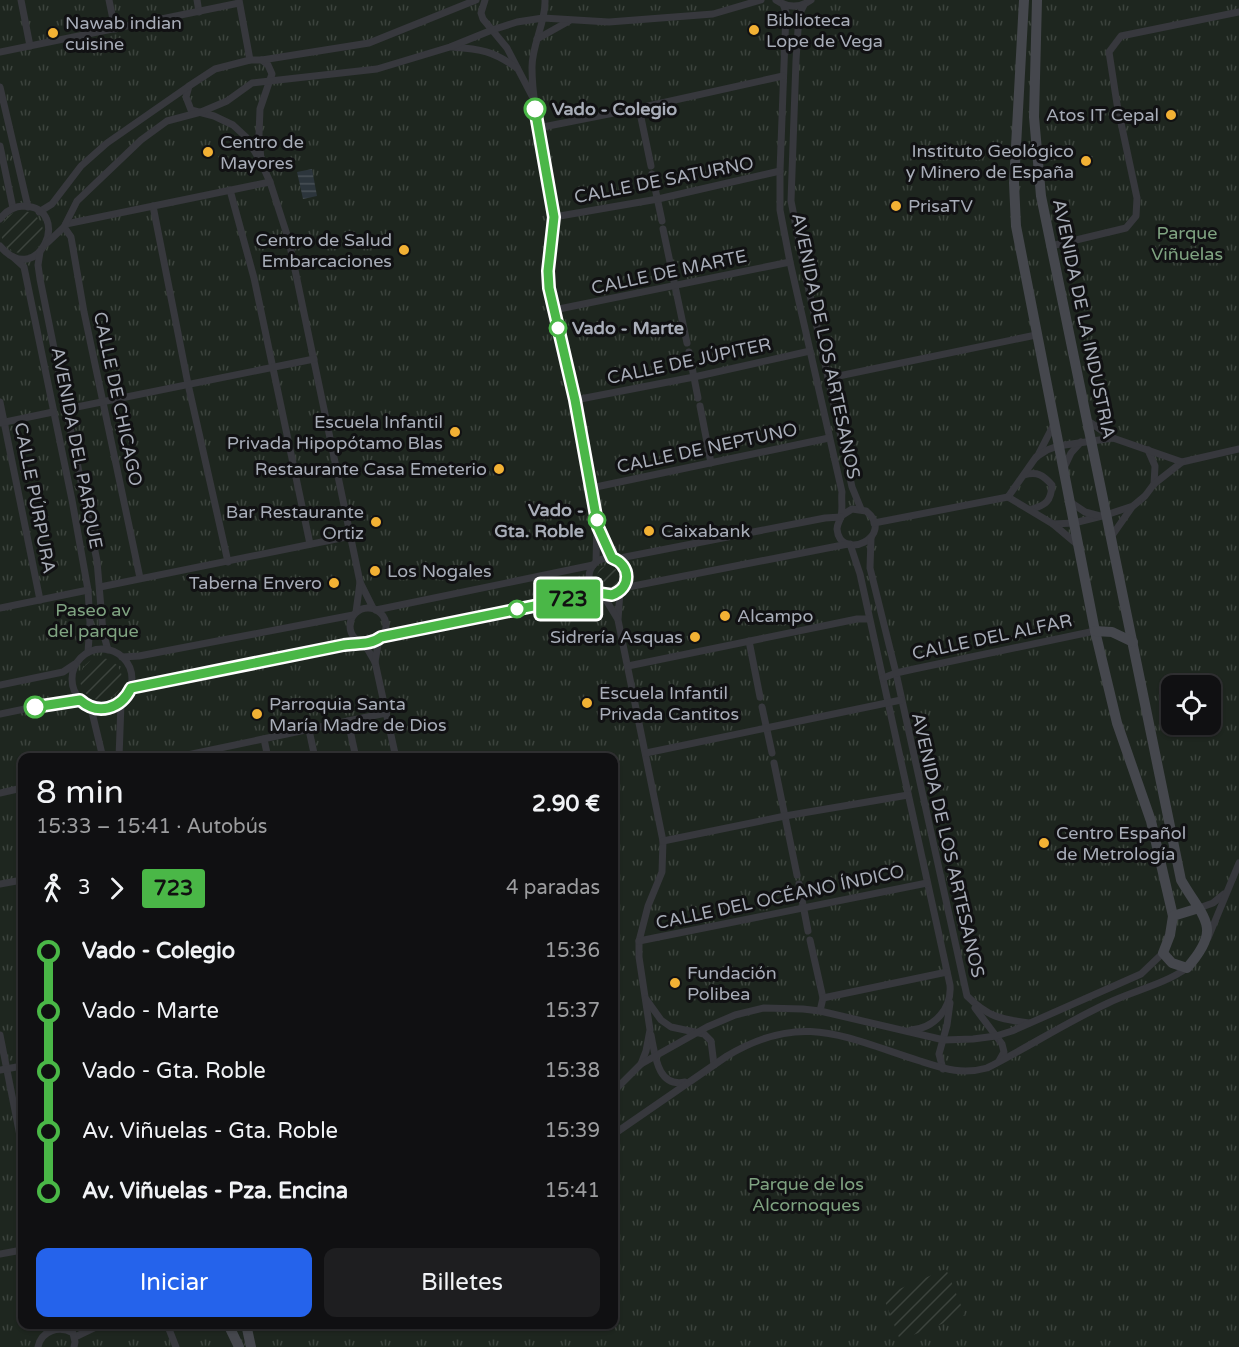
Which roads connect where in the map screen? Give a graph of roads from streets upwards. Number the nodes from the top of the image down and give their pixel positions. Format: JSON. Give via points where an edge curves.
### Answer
{"nodes":[{"id":1,"x":21,"y":0,"type":"edge"},
{"id":2,"x":109,"y":0,"type":"edge"},
{"id":3,"x":197,"y":0,"type":"edge"},
{"id":4,"x":476,"y":0,"type":"edge"},
{"id":5,"x":485,"y":0,"type":"edge"},
{"id":6,"x":545,"y":0,"type":"edge"},
{"id":7,"x":761,"y":0,"type":"edge"},
{"id":8,"x":811,"y":0,"type":"edge"},
{"id":9,"x":1024,"y":0,"type":"edge"},
{"id":10,"x":1037,"y":0,"type":"edge"},
{"id":11,"x":239,"y":2,"type":"edge"},
{"id":12,"x":780,"y":2,"type":"edge"},
{"id":13,"x":804,"y":5,"type":"junction"},
{"id":14,"x":199,"y":12,"type":"junction"},
{"id":15,"x":1239,"y":12,"type":"edge"},
{"id":16,"x":543,"y":18,"type":"junction"},
{"id":17,"x":571,"y":20,"type":"junction"},
{"id":18,"x":115,"y":29,"type":"junction"},
{"id":19,"x":492,"y":30,"type":"junction"},
{"id":20,"x":537,"y":39,"type":"junction"},
{"id":21,"x":30,"y":46,"type":"junction"},
{"id":22,"x":450,"y":47,"type":"junction"},
{"id":23,"x":0,"y":52,"type":"edge"},
{"id":24,"x":250,"y":60,"type":"junction"},
{"id":25,"x":262,"y":60,"type":"junction"},
{"id":26,"x":518,"y":69,"type":"junction"},
{"id":27,"x":783,"y":76,"type":"junction"},
{"id":28,"x":271,"y":80,"type":"junction"},
{"id":29,"x":189,"y":86,"type":"junction"},
{"id":30,"x":0,"y":87,"type":"edge"},
{"id":31,"x":533,"y":98,"type":"junction"},
{"id":32,"x":639,"y":108,"type":"junction"},
{"id":33,"x":201,"y":112,"type":"junction"},
{"id":34,"x":538,"y":128,"type":"junction"},
{"id":35,"x":0,"y":146,"type":"edge"},
{"id":36,"x":1,"y":156,"type":"edge"},
{"id":37,"x":261,"y":162,"type":"junction"},
{"id":38,"x":651,"y":166,"type":"dead end"},
{"id":39,"x":780,"y":171,"type":"junction"},
{"id":40,"x":652,"y":174,"type":"dead end"},
{"id":41,"x":270,"y":182,"type":"junction"},
{"id":42,"x":230,"y":190,"type":"junction"},
{"id":43,"x":658,"y":199,"type":"junction"},
{"id":44,"x":153,"y":206,"type":"junction"},
{"id":45,"x":27,"y":207,"type":"junction"},
{"id":46,"x":13,"y":208,"type":"junction"},
{"id":47,"x":39,"y":212,"type":"junction"},
{"id":48,"x":554,"y":217,"type":"junction"},
{"id":49,"x":0,"y":219,"type":"edge"},
{"id":50,"x":662,"y":220,"type":"dead end"},
{"id":51,"x":65,"y":225,"type":"junction"},
{"id":52,"x":663,"y":229,"type":"dead end"},
{"id":53,"x":47,"y":243,"type":"junction"},
{"id":54,"x":0,"y":246,"type":"edge"},
{"id":55,"x":1051,"y":246,"type":"junction"},
{"id":56,"x":40,"y":252,"type":"junction"},
{"id":57,"x":0,"y":255,"type":"edge"},
{"id":58,"x":12,"y":256,"type":"junction"},
{"id":59,"x":790,"y":262,"type":"junction"},
{"id":60,"x":675,"y":286,"type":"junction"},
{"id":61,"x":554,"y":310,"type":"junction"},
{"id":62,"x":1036,"y":336,"type":"junction"},
{"id":63,"x":687,"y":343,"type":"dead end"},
{"id":64,"x":810,"y":351,"type":"junction"},
{"id":65,"x":689,"y":352,"type":"dead end"},
{"id":66,"x":314,"y":359,"type":"junction"},
{"id":67,"x":273,"y":368,"type":"junction"},
{"id":68,"x":694,"y":377,"type":"junction"},
{"id":69,"x":829,"y":378,"type":"junction"},
{"id":70,"x":188,"y":384,"type":"junction"},
{"id":71,"x":698,"y":398,"type":"dead end"},
{"id":72,"x":575,"y":400,"type":"junction"},
{"id":73,"x":102,"y":401,"type":"junction"},
{"id":74,"x":0,"y":402,"type":"edge"},
{"id":75,"x":700,"y":406,"type":"dead end"},
{"id":76,"x":67,"y":409,"type":"junction"},
{"id":77,"x":53,"y":412,"type":"junction"},
{"id":78,"x":1088,"y":421,"type":"junction"},
{"id":79,"x":2,"y":422,"type":"edge"},
{"id":80,"x":1054,"y":424,"type":"junction"},
{"id":81,"x":829,"y":438,"type":"junction"},
{"id":82,"x":1113,"y":438,"type":"junction"},
{"id":83,"x":1087,"y":441,"type":"junction"},
{"id":84,"x":1058,"y":446,"type":"junction"},
{"id":85,"x":1239,"y":449,"type":"edge"},
{"id":86,"x":1148,"y":450,"type":"junction"},
{"id":87,"x":1036,"y":457,"type":"junction"},
{"id":88,"x":1182,"y":462,"type":"junction"},
{"id":89,"x":711,"y":463,"type":"junction"},
{"id":90,"x":1063,"y":470,"type":"junction"},
{"id":91,"x":1024,"y":475,"type":"junction"},
{"id":92,"x":1154,"y":484,"type":"junction"},
{"id":93,"x":591,"y":488,"type":"junction"},
{"id":94,"x":1008,"y":497,"type":"junction"},
{"id":95,"x":1070,"y":502,"type":"junction"},
{"id":96,"x":1133,"y":506,"type":"junction"},
{"id":97,"x":861,"y":509,"type":"junction"},
{"id":98,"x":1032,"y":509,"type":"junction"},
{"id":99,"x":841,"y":516,"type":"junction"},
{"id":100,"x":1103,"y":516,"type":"junction"},
{"id":101,"x":874,"y":523,"type":"junction"},
{"id":102,"x":1074,"y":523,"type":"junction"},
{"id":103,"x":1053,"y":524,"type":"junction"},
{"id":104,"x":598,"y":527,"type":"junction"},
{"id":105,"x":351,"y":536,"type":"junction"},
{"id":106,"x":1112,"y":537,"type":"junction"},
{"id":107,"x":870,"y":538,"type":"junction"},
{"id":108,"x":310,"y":544,"type":"junction"},
{"id":109,"x":849,"y":544,"type":"junction"},
{"id":110,"x":1078,"y":545,"type":"junction"},
{"id":111,"x":613,"y":559,"type":"junction"},
{"id":112,"x":228,"y":561,"type":"junction"},
{"id":113,"x":595,"y":563,"type":"junction"},
{"id":114,"x":140,"y":578,"type":"junction"},
{"id":115,"x":360,"y":582,"type":"junction"},
{"id":116,"x":100,"y":587,"type":"junction"},
{"id":117,"x":88,"y":590,"type":"junction"},
{"id":118,"x":622,"y":590,"type":"junction"},
{"id":119,"x":600,"y":594,"type":"junction"},
{"id":120,"x":40,"y":600,"type":"junction"},
{"id":121,"x":0,"y":608,"type":"edge"},
{"id":122,"x":375,"y":609,"type":"junction"},
{"id":123,"x":355,"y":613,"type":"junction"},
{"id":124,"x":869,"y":619,"type":"junction"},
{"id":125,"x":618,"y":620,"type":"junction"},
{"id":126,"x":1095,"y":631,"type":"junction"},
{"id":127,"x":380,"y":638,"type":"junction"},
{"id":128,"x":748,"y":641,"type":"junction"},
{"id":129,"x":1133,"y":642,"type":"junction"},
{"id":130,"x":362,"y":643,"type":"junction"},
{"id":131,"x":108,"y":650,"type":"junction"},
{"id":132,"x":88,"y":652,"type":"junction"},
{"id":133,"x":122,"y":657,"type":"junction"},
{"id":134,"x":375,"y":662,"type":"junction"},
{"id":135,"x":75,"y":664,"type":"junction"},
{"id":136,"x":628,"y":666,"type":"junction"},
{"id":137,"x":896,"y":673,"type":"junction"},
{"id":138,"x":883,"y":678,"type":"junction"},
{"id":139,"x":0,"y":685,"type":"edge"},
{"id":140,"x":131,"y":688,"type":"junction"},
{"id":141,"x":760,"y":697,"type":"dead end"},
{"id":142,"x":80,"y":700,"type":"junction"},
{"id":143,"x":901,"y":700,"type":"junction"},
{"id":144,"x":121,"y":703,"type":"junction"},
{"id":145,"x":888,"y":703,"type":"junction"},
{"id":146,"x":762,"y":707,"type":"dead end"},
{"id":147,"x":91,"y":708,"type":"junction"},
{"id":148,"x":386,"y":713,"type":"junction"},
{"id":149,"x":0,"y":714,"type":"edge"},
{"id":150,"x":348,"y":722,"type":"junction"},
{"id":151,"x":309,"y":729,"type":"junction"},
{"id":152,"x":767,"y":729,"type":"junction"},
{"id":153,"x":264,"y":739,"type":"junction"},
{"id":154,"x":102,"y":753,"type":"edge"},
{"id":155,"x":119,"y":753,"type":"edge"},
{"id":156,"x":197,"y":753,"type":"edge"},
{"id":157,"x":267,"y":753,"type":"edge"},
{"id":158,"x":314,"y":753,"type":"edge"},
{"id":159,"x":355,"y":753,"type":"edge"},
{"id":160,"x":395,"y":753,"type":"edge"},
{"id":161,"x":646,"y":753,"type":"junction"},
{"id":162,"x":772,"y":753,"type":"dead end"},
{"id":163,"x":774,"y":763,"type":"dead end"},
{"id":164,"x":18,"y":789,"type":"edge"},
{"id":165,"x":0,"y":793,"type":"edge"},
{"id":166,"x":908,"y":795,"type":"junction"},
{"id":167,"x":785,"y":816,"type":"junction"},
{"id":168,"x":663,"y":841,"type":"junction"},
{"id":169,"x":1239,"y":863,"type":"edge"},
{"id":170,"x":797,"y":875,"type":"dead end"},
{"id":171,"x":18,"y":881,"type":"edge"},
{"id":172,"x":927,"y":883,"type":"junction"},
{"id":173,"x":0,"y":884,"type":"edge"},
{"id":174,"x":799,"y":884,"type":"dead end"},
{"id":175,"x":1227,"y":889,"type":"junction"},
{"id":176,"x":804,"y":908,"type":"junction"},
{"id":177,"x":1199,"y":908,"type":"junction"},
{"id":178,"x":1173,"y":916,"type":"junction"},
{"id":179,"x":808,"y":931,"type":"dead end"},
{"id":180,"x":1208,"y":938,"type":"junction"},
{"id":181,"x":810,"y":940,"type":"dead end"},
{"id":182,"x":639,"y":941,"type":"junction"},
{"id":183,"x":1163,"y":953,"type":"junction"},
{"id":184,"x":1187,"y":968,"type":"junction"},
{"id":185,"x":947,"y":972,"type":"junction"},
{"id":186,"x":951,"y":995,"type":"junction"},
{"id":187,"x":967,"y":996,"type":"junction"},
{"id":188,"x":645,"y":997,"type":"junction"},
{"id":189,"x":823,"y":998,"type":"junction"},
{"id":190,"x":820,"y":1011,"type":"junction"},
{"id":191,"x":1029,"y":1023,"type":"junction"},
{"id":192,"x":650,"y":1030,"type":"junction"},
{"id":193,"x":903,"y":1031,"type":"junction"},
{"id":194,"x":695,"y":1033,"type":"junction"},
{"id":195,"x":0,"y":1035,"type":"edge"},
{"id":196,"x":996,"y":1035,"type":"junction"},
{"id":197,"x":944,"y":1040,"type":"junction"},
{"id":198,"x":655,"y":1056,"type":"junction"},
{"id":199,"x":998,"y":1063,"type":"junction"},
{"id":200,"x":641,"y":1064,"type":"junction"},
{"id":201,"x":714,"y":1065,"type":"junction"},
{"id":202,"x":18,"y":1066,"type":"edge"},
{"id":203,"x":3,"y":1069,"type":"edge"},
{"id":204,"x":943,"y":1069,"type":"junction"},
{"id":205,"x":688,"y":1082,"type":"junction"},
{"id":206,"x":618,"y":1087,"type":"edge"},
{"id":207,"x":18,"y":1130,"type":"edge"},
{"id":208,"x":618,"y":1131,"type":"edge"},
{"id":209,"x":18,"y":1251,"type":"edge"},
{"id":210,"x":0,"y":1254,"type":"edge"},
{"id":211,"x":56,"y":1329,"type":"edge"},
{"id":212,"x":64,"y":1329,"type":"edge"},
{"id":213,"x":92,"y":1329,"type":"edge"},
{"id":214,"x":169,"y":1329,"type":"edge"},
{"id":215,"x":230,"y":1329,"type":"edge"},
{"id":216,"x":247,"y":1329,"type":"edge"},
{"id":217,"x":75,"y":1337,"type":"junction"},
{"id":218,"x":38,"y":1347,"type":"edge"},
{"id":219,"x":74,"y":1347,"type":"edge"},
{"id":220,"x":176,"y":1347,"type":"edge"},
{"id":221,"x":239,"y":1347,"type":"edge"},
{"id":222,"x":251,"y":1347,"type":"edge"}],
"edges":[{"from":1,"to":21,"type":"street"},
{"from":2,"to":18,"type":"street"},
{"from":3,"to":14,"type":"street"},
{"from":4,"to":25,"type":"street","via":[[369,43]]},
{"from":5,"to":19,"type":"street","via":[[481,13]]},
{"from":6,"to":16,"type":"street"},
{"from":7,"to":17,"type":"street","via":[[713,14],[609,22]]},
{"from":8,"to":13,"type":"street"},
{"from":9,"to":62,"type":"street","via":[[1014,183],[1016,226]]},
{"from":10,"to":55,"type":"street","name":"AVENIDA DE LA INDUSTRIA","via":[[1036,156]]},
{"from":11,"to":14,"type":"street"},
{"from":11,"to":24,"type":"street"},
{"from":12,"to":13,"type":"street"},
{"from":12,"to":27,"type":"street","name":"AVENIDA DE LOS ARTESANOS","via":[[786,12]]},
{"from":13,"to":69,"type":"street","name":"AVENIDA DE LOS ARTESANOS","via":[[799,15],[796,60],[791,201]]},
{"from":14,"to":18,"type":"street"},
{"from":15,"to":55,"type":"street","via":[[1121,36],[1109,52],[1137,198],[1136,216],[1126,228]]},
{"from":16,"to":17,"type":"street"},
{"from":16,"to":19,"type":"street"},
{"from":16,"to":20,"type":"street"},
{"from":17,"to":20,"type":"street"},
{"from":18,"to":21,"type":"street"},
{"from":19,"to":22,"type":"street"},
{"from":19,"to":26,"type":"street"},
{"from":20,"to":31,"type":"street","via":[[532,64]]},
{"from":21,"to":23,"type":"street"},
{"from":22,"to":26,"type":"street","via":[[498,55]]},
{"from":22,"to":28,"type":"street","via":[[377,69]]},
{"from":24,"to":25,"type":"street"},
{"from":24,"to":29,"type":"street","via":[[215,69]]},
{"from":25,"to":28,"type":"street","via":[[268,65]]},
{"from":26,"to":31,"type":"street"},
{"from":27,"to":32,"type":"street"},
{"from":27,"to":39,"type":"street","name":"AVENIDA DE LOS ARTESANOS"},
{"from":28,"to":33,"type":"street","via":[[252,83]]},
{"from":28,"to":37,"type":"street","via":[[260,109]]},
{"from":29,"to":33,"type":"street","via":[[186,97],[191,110]]},
{"from":29,"to":47,"type":"street","via":[[107,143],[81,166],[52,204]]},
{"from":30,"to":45,"type":"street"},
{"from":31,"to":34,"type":"street"},
{"from":32,"to":34,"type":"street"},
{"from":32,"to":38,"type":"street"},
{"from":33,"to":37,"type":"street","via":[[233,125],[246,137]]},
{"from":33,"to":51,"type":"street","via":[[167,121],[141,140],[77,201]]},
{"from":34,"to":48,"type":"street"},
{"from":35,"to":36,"type":"street"},
{"from":36,"to":46,"type":"street"},
{"from":37,"to":41,"type":"street"},
{"from":39,"to":43,"type":"street","name":"CALLE DE SATURNO"},
{"from":39,"to":59,"type":"street","name":"AVENIDA DE LOS ARTESANOS","via":[[780,210]]},
{"from":40,"to":43,"type":"street"},
{"from":41,"to":42,"type":"street"},
{"from":41,"to":66,"type":"street","via":[[289,241]]},
{"from":42,"to":44,"type":"street"},
{"from":42,"to":67,"type":"street"},
{"from":43,"to":48,"type":"street","name":"CALLE DE SATURNO"},
{"from":43,"to":50,"type":"street"},
{"from":44,"to":51,"type":"street"},
{"from":44,"to":70,"type":"street"},
{"from":45,"to":46,"type":"street"},
{"from":45,"to":47,"type":"street"},
{"from":46,"to":49,"type":"street"},
{"from":47,"to":53,"type":"street","via":[[48,226]]},
{"from":48,"to":61,"type":"street","via":[[548,271]]},
{"from":51,"to":53,"type":"street"},
{"from":51,"to":73,"type":"street","name":"CALLE DE CHICAGO","via":[[71,237]]},
{"from":52,"to":60,"type":"street"},
{"from":53,"to":56,"type":"street"},
{"from":54,"to":58,"type":"street","name":"AVENIDA DEL PARQUE"},
{"from":55,"to":78,"type":"street","name":"AVENIDA DE LA INDUSTRIA"},
{"from":56,"to":58,"type":"street","via":[[27,258]]},
{"from":56,"to":76,"type":"street","name":"AVENIDA DEL PARQUE","via":[[40,279]]},
{"from":57,"to":58,"type":"street"},
{"from":58,"to":77,"type":"street","name":"AVENIDA DEL PARQUE","via":[[24,267]]},
{"from":59,"to":60,"type":"street","name":"CALLE DE MARTE"},
{"from":59,"to":64,"type":"street","name":"AVENIDA DE LOS ARTESANOS"},
{"from":60,"to":61,"type":"street","name":"CALLE DE MARTE"},
{"from":60,"to":63,"type":"street"},
{"from":61,"to":72,"type":"street"},
{"from":62,"to":69,"type":"street"},
{"from":62,"to":80,"type":"street"},
{"from":64,"to":68,"type":"street","name":"CALLE DE JÚPITER"},
{"from":64,"to":81,"type":"street","name":"AVENIDA DE LOS ARTESANOS"},
{"from":65,"to":68,"type":"street"},
{"from":66,"to":67,"type":"street"},
{"from":66,"to":105,"type":"street"},
{"from":67,"to":70,"type":"street"},
{"from":67,"to":108,"type":"street"},
{"from":68,"to":71,"type":"street"},
{"from":68,"to":72,"type":"street","name":"CALLE DE JÚPITER"},
{"from":69,"to":97,"type":"street","name":"AVENIDA DE LOS ARTESANOS","via":[[852,487]]},
{"from":70,"to":73,"type":"street"},
{"from":70,"to":112,"type":"street"},
{"from":72,"to":93,"type":"street"},
{"from":73,"to":76,"type":"street"},
{"from":73,"to":114,"type":"street","name":"CALLE DE CHICAGO"},
{"from":74,"to":79,"type":"street","name":"CALLE PÚRPURA"},
{"from":75,"to":89,"type":"street"},
{"from":76,"to":116,"type":"street","name":"AVENIDA DEL PARQUE"},
{"from":77,"to":79,"type":"street"},
{"from":77,"to":117,"type":"street","name":"AVENIDA DEL PARQUE"},
{"from":78,"to":82,"type":"street"},
{"from":78,"to":83,"type":"street","name":"AVENIDA DE LA INDUSTRIA"},
{"from":79,"to":120,"type":"street","name":"CALLE PÚRPURA"},
{"from":80,"to":84,"type":"street"},
{"from":80,"to":87,"type":"street"},
{"from":81,"to":89,"type":"street","name":"CALLE DE NEPTUNO"},
{"from":81,"to":99,"type":"street","name":"AVENIDA DE LOS ARTESANOS","via":[[842,492]]},
{"from":82,"to":83,"type":"street"},
{"from":82,"to":86,"type":"street"},
{"from":83,"to":84,"type":"street"},
{"from":83,"to":90,"type":"street","via":[[1071,453]]},
{"from":83,"to":100,"type":"street","name":"AVENIDA DE LA INDUSTRIA"},
{"from":84,"to":87,"type":"street"},
{"from":84,"to":90,"type":"street"},
{"from":85,"to":88,"type":"street"},
{"from":86,"to":88,"type":"street"},
{"from":86,"to":92,"type":"street","via":[[1155,466]]},
{"from":87,"to":91,"type":"street"},
{"from":88,"to":92,"type":"street"},
{"from":89,"to":93,"type":"street","name":"CALLE DE NEPTUNO"},
{"from":90,"to":95,"type":"street"},
{"from":91,"to":94,"type":"street"},
{"from":91,"to":98,"type":"street","via":[[1044,476],[1052,485],[1045,506]]},
{"from":92,"to":96,"type":"street"},
{"from":93,"to":104,"type":"street"},
{"from":94,"to":98,"type":"street"},
{"from":94,"to":101,"type":"street"},
{"from":95,"to":100,"type":"street","via":[[1085,512]]},
{"from":95,"to":102,"type":"street"},
{"from":96,"to":100,"type":"street"},
{"from":96,"to":106,"type":"street"},
{"from":97,"to":99,"type":"street","via":[[852,508]]},
{"from":97,"to":101,"type":"street","via":[[870,514]]},
{"from":98,"to":103,"type":"street"},
{"from":99,"to":109,"type":"street","via":[[839,534]]},
{"from":99,"to":111,"type":"street"},
{"from":100,"to":102,"type":"street"},
{"from":100,"to":106,"type":"street","name":"AVENIDA DE LA INDUSTRIA"},
{"from":101,"to":107,"type":"street"},
{"from":102,"to":103,"type":"street"},
{"from":102,"to":110,"type":"street"},
{"from":103,"to":110,"type":"street"},
{"from":104,"to":111,"type":"street"},
{"from":104,"to":113,"type":"street"},
{"from":105,"to":108,"type":"street"},
{"from":105,"to":115,"type":"street"},
{"from":106,"to":129,"type":"street","name":"AVENIDA DE LA INDUSTRIA"},
{"from":107,"to":109,"type":"street","via":[[863,544]]},
{"from":107,"to":137,"type":"street","name":"AVENIDA DE LOS ARTESANOS","via":[[870,568]]},
{"from":108,"to":112,"type":"street"},
{"from":109,"to":118,"type":"street"},
{"from":109,"to":124,"type":"street","name":"AVENIDA DE LOS ARTESANOS"},
{"from":110,"to":126,"type":"street"},
{"from":111,"to":113,"type":"street"},
{"from":111,"to":118,"type":"street","via":[[626,572]]},
{"from":112,"to":114,"type":"street"},
{"from":113,"to":119,"type":"street","via":[[589,579]]},
{"from":113,"to":122,"type":"street"},
{"from":114,"to":116,"type":"street"},
{"from":115,"to":122,"type":"street"},
{"from":115,"to":123,"type":"street"},
{"from":116,"to":131,"type":"street","name":"AVENIDA DEL PARQUE"},
{"from":117,"to":120,"type":"street"},
{"from":117,"to":132,"type":"street","name":"AVENIDA DEL PARQUE"},
{"from":118,"to":119,"type":"street","via":[[612,595]]},
{"from":118,"to":125,"type":"street"},
{"from":119,"to":125,"type":"street"},
{"from":119,"to":127,"type":"street"},
{"from":120,"to":121,"type":"street"},
{"from":122,"to":123,"type":"street"},
{"from":122,"to":127,"type":"street","via":[[385,620]]},
{"from":123,"to":130,"type":"street","via":[[350,627],[355,639]]},
{"from":123,"to":133,"type":"street"},
{"from":124,"to":128,"type":"street"},
{"from":124,"to":138,"type":"street","name":"AVENIDA DE LOS ARTESANOS"},
{"from":125,"to":136,"type":"street"},
{"from":126,"to":129,"type":"street","via":[[1112,632]]},
{"from":126,"to":137,"type":"street","name":"CALLE DEL ALFAR"},
{"from":126,"to":178,"type":"street","via":[[1117,723],[1153,830]]},
{"from":127,"to":130,"type":"street"},
{"from":127,"to":134,"type":"street"},
{"from":128,"to":136,"type":"street"},
{"from":128,"to":141,"type":"street"},
{"from":129,"to":177,"type":"street","name":"AVENIDA DE LA INDUSTRIA","via":[[1181,880]]},
{"from":130,"to":134,"type":"street"},
{"from":130,"to":140,"type":"street"},
{"from":131,"to":132,"type":"street"},
{"from":131,"to":133,"type":"street"},
{"from":132,"to":135,"type":"street"},
{"from":133,"to":140,"type":"street","via":[[131,672]]},
{"from":134,"to":148,"type":"street"},
{"from":135,"to":139,"type":"street","via":[[63,672]]},
{"from":135,"to":142,"type":"street","via":[[72,684]]},
{"from":136,"to":161,"type":"street"},
{"from":137,"to":138,"type":"street"},
{"from":137,"to":143,"type":"street","name":"AVENIDA DE LOS ARTESANOS"},
{"from":138,"to":145,"type":"street","name":"AVENIDA DE LOS ARTESANOS"},
{"from":140,"to":144,"type":"street"},
{"from":142,"to":147,"type":"street"},
{"from":142,"to":149,"type":"street"},
{"from":143,"to":145,"type":"street","name":"AVENIDA DE LOS ARTESANOS"},
{"from":143,"to":187,"type":"street","name":"AVENIDA DE LOS ARTESANOS"},
{"from":144,"to":147,"type":"street","via":[[106,709]]},
{"from":144,"to":155,"type":"street"},
{"from":145,"to":152,"type":"street"},
{"from":145,"to":166,"type":"street","name":"AVENIDA DE LOS ARTESANOS"},
{"from":146,"to":152,"type":"street"},
{"from":147,"to":154,"type":"street"},
{"from":148,"to":150,"type":"street"},
{"from":148,"to":160,"type":"street"},
{"from":150,"to":151,"type":"street"},
{"from":150,"to":159,"type":"street"},
{"from":151,"to":153,"type":"street"},
{"from":151,"to":158,"type":"street"},
{"from":152,"to":161,"type":"street"},
{"from":152,"to":162,"type":"street"},
{"from":153,"to":156,"type":"street"},
{"from":153,"to":157,"type":"street"},
{"from":161,"to":168,"type":"street"},
{"from":163,"to":167,"type":"street"},
{"from":164,"to":165,"type":"street"},
{"from":166,"to":167,"type":"street"},
{"from":166,"to":172,"type":"street","name":"AVENIDA DE LOS ARTESANOS"},
{"from":167,"to":168,"type":"street"},
{"from":167,"to":170,"type":"street"},
{"from":168,"to":182,"type":"street","via":[[662,872]]},
{"from":169,"to":175,"type":"street"},
{"from":171,"to":173,"type":"street"},
{"from":172,"to":176,"type":"street","name":"CALLE DEL OCÉANO ÍNDICO"},
{"from":172,"to":185,"type":"street","name":"AVENIDA DE LOS ARTESANOS"},
{"from":174,"to":176,"type":"street"},
{"from":175,"to":177,"type":"street","via":[[1221,898]]},
{"from":175,"to":180,"type":"street"},
{"from":176,"to":179,"type":"street"},
{"from":176,"to":182,"type":"street","name":"CALLE DEL OCÉANO ÍNDICO"},
{"from":177,"to":178,"type":"street"},
{"from":177,"to":180,"type":"street","name":"AVENIDA DE LA INDUSTRIA"},
{"from":178,"to":183,"type":"street"},
{"from":180,"to":184,"type":"street"},
{"from":181,"to":189,"type":"street"},
{"from":182,"to":188,"type":"street"},
{"from":183,"to":184,"type":"street","via":[[1172,963]]},
{"from":183,"to":191,"type":"street","via":[[1142,974]]},
{"from":184,"to":199,"type":"street","via":[[1080,1017]]},
{"from":185,"to":186,"type":"street","name":"AVENIDA DE LOS ARTESANOS"},
{"from":185,"to":189,"type":"street"},
{"from":186,"to":193,"type":"street","name":"AVENIDA DE LOS ARTESANOS","via":[[934,1023]]},
{"from":186,"to":197,"type":"street","name":"AVENIDA DE LOS ARTESANOS"},
{"from":187,"to":191,"type":"street","name":"AVENIDA DE LOS ARTESANOS","via":[[997,1018]]},
{"from":187,"to":196,"type":"street","name":"AVENIDA DE LOS ARTESANOS"},
{"from":188,"to":192,"type":"street"},
{"from":188,"to":194,"type":"street","via":[[671,1028]]},
{"from":189,"to":190,"type":"street"},
{"from":190,"to":193,"type":"street"},
{"from":190,"to":194,"type":"street","via":[[764,1008],[735,1015]]},
{"from":191,"to":196,"type":"street"},
{"from":192,"to":198,"type":"street"},
{"from":192,"to":200,"type":"street"},
{"from":193,"to":197,"type":"street"},
{"from":194,"to":198,"type":"street"},
{"from":194,"to":201,"type":"street","via":[[704,1034],[711,1041]]},
{"from":195,"to":203,"type":"street"},
{"from":196,"to":197,"type":"street"},
{"from":196,"to":199,"type":"street","via":[[1004,1052]]},
{"from":197,"to":204,"type":"street","name":"AVENIDA DE LOS ARTESANOS","via":[[939,1053]]},
{"from":198,"to":200,"type":"street"},
{"from":198,"to":205,"type":"street","via":[[666,1078]]},
{"from":199,"to":204,"type":"street","via":[[971,1073]]},
{"from":200,"to":206,"type":"street"},
{"from":201,"to":204,"type":"street","via":[[747,1044],[784,1032],[804,1031],[834,1035]]},
{"from":201,"to":205,"type":"street"},
{"from":202,"to":203,"type":"street"},
{"from":203,"to":207,"type":"street"},
{"from":205,"to":208,"type":"street"},
{"from":209,"to":210,"type":"street"},
{"from":211,"to":218,"type":"street","via":[[41,1338]]},
{"from":212,"to":217,"type":"street"},
{"from":213,"to":217,"type":"street"},
{"from":214,"to":220,"type":"street"},
{"from":215,"to":221,"type":"street"},
{"from":216,"to":222,"type":"street"},
{"from":217,"to":219,"type":"street"}]}
